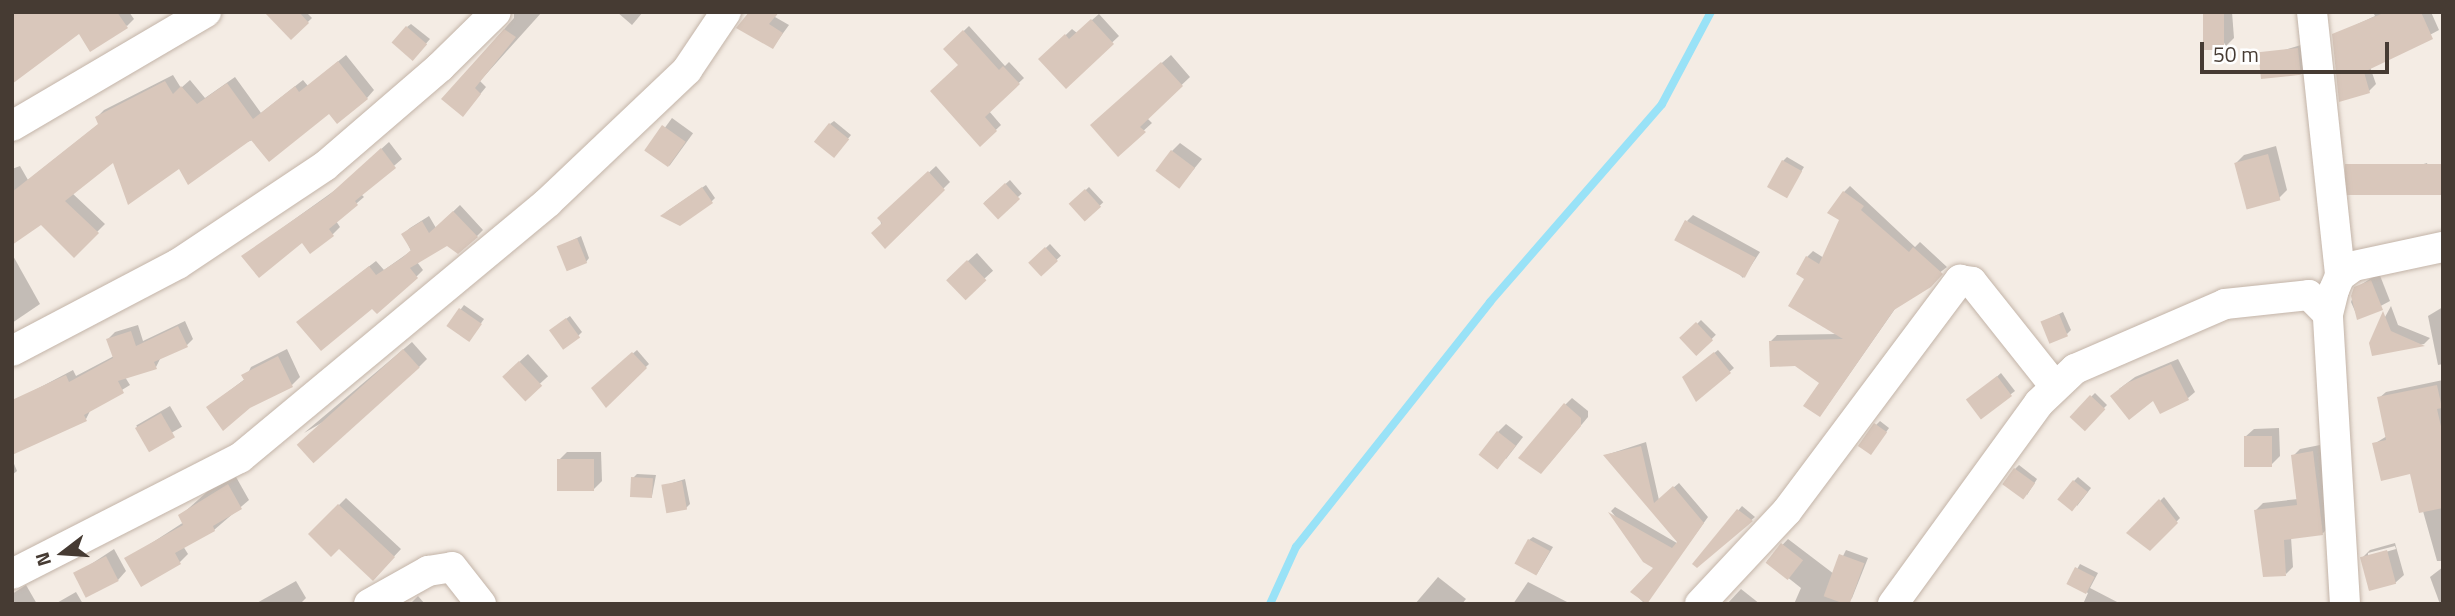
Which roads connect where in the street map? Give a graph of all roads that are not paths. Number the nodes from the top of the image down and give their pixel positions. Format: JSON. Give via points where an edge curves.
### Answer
{"nodes":[{"id":1,"x":206,"y":12,"type":"edge"},
{"id":2,"x":496,"y":12,"type":"edge"},
{"id":3,"x":726,"y":12,"type":"edge"},
{"id":4,"x":2312,"y":12,"type":"edge"},
{"id":5,"x":12,"y":126,"type":"edge"},
{"id":6,"x":2443,"y":247,"type":"edge"},
{"id":7,"x":2340,"y":276,"type":"junction"},
{"id":8,"x":2328,"y":314,"type":"junction"},
{"id":9,"x":12,"y":351,"type":"edge"},
{"id":10,"x":2054,"y":385,"type":"junction"},
{"id":11,"x":12,"y":574,"type":"edge"},
{"id":12,"x":369,"y":604,"type":"edge"},
{"id":13,"x":481,"y":604,"type":"edge"},
{"id":14,"x":1700,"y":604,"type":"edge"},
{"id":15,"x":1893,"y":604,"type":"edge"},
{"id":16,"x":2345,"y":604,"type":"edge"}],
"edges":[{"from":1,"to":5,"type":"street"},
{"from":2,"to":9,"type":"street","via":[[325,166],[178,264]]},
{"from":3,"to":11,"type":"street","via":[[687,70],[548,202],[240,458]]},
{"from":4,"to":7,"type":"street"},
{"from":6,"to":7,"type":"street","via":[[2371,261]]},
{"from":7,"to":8,"type":"street"},
{"from":8,"to":10,"type":"street","via":[[2309,295],[2225,304],[2096,358]]},
{"from":8,"to":16,"type":"street"},
{"from":10,"to":14,"type":"street","via":[[1972,282],[1960,281],[1787,511]]},
{"from":10,"to":15,"type":"street"},
{"from":12,"to":13,"type":"street","via":[[428,571],[453,567]]}]}
